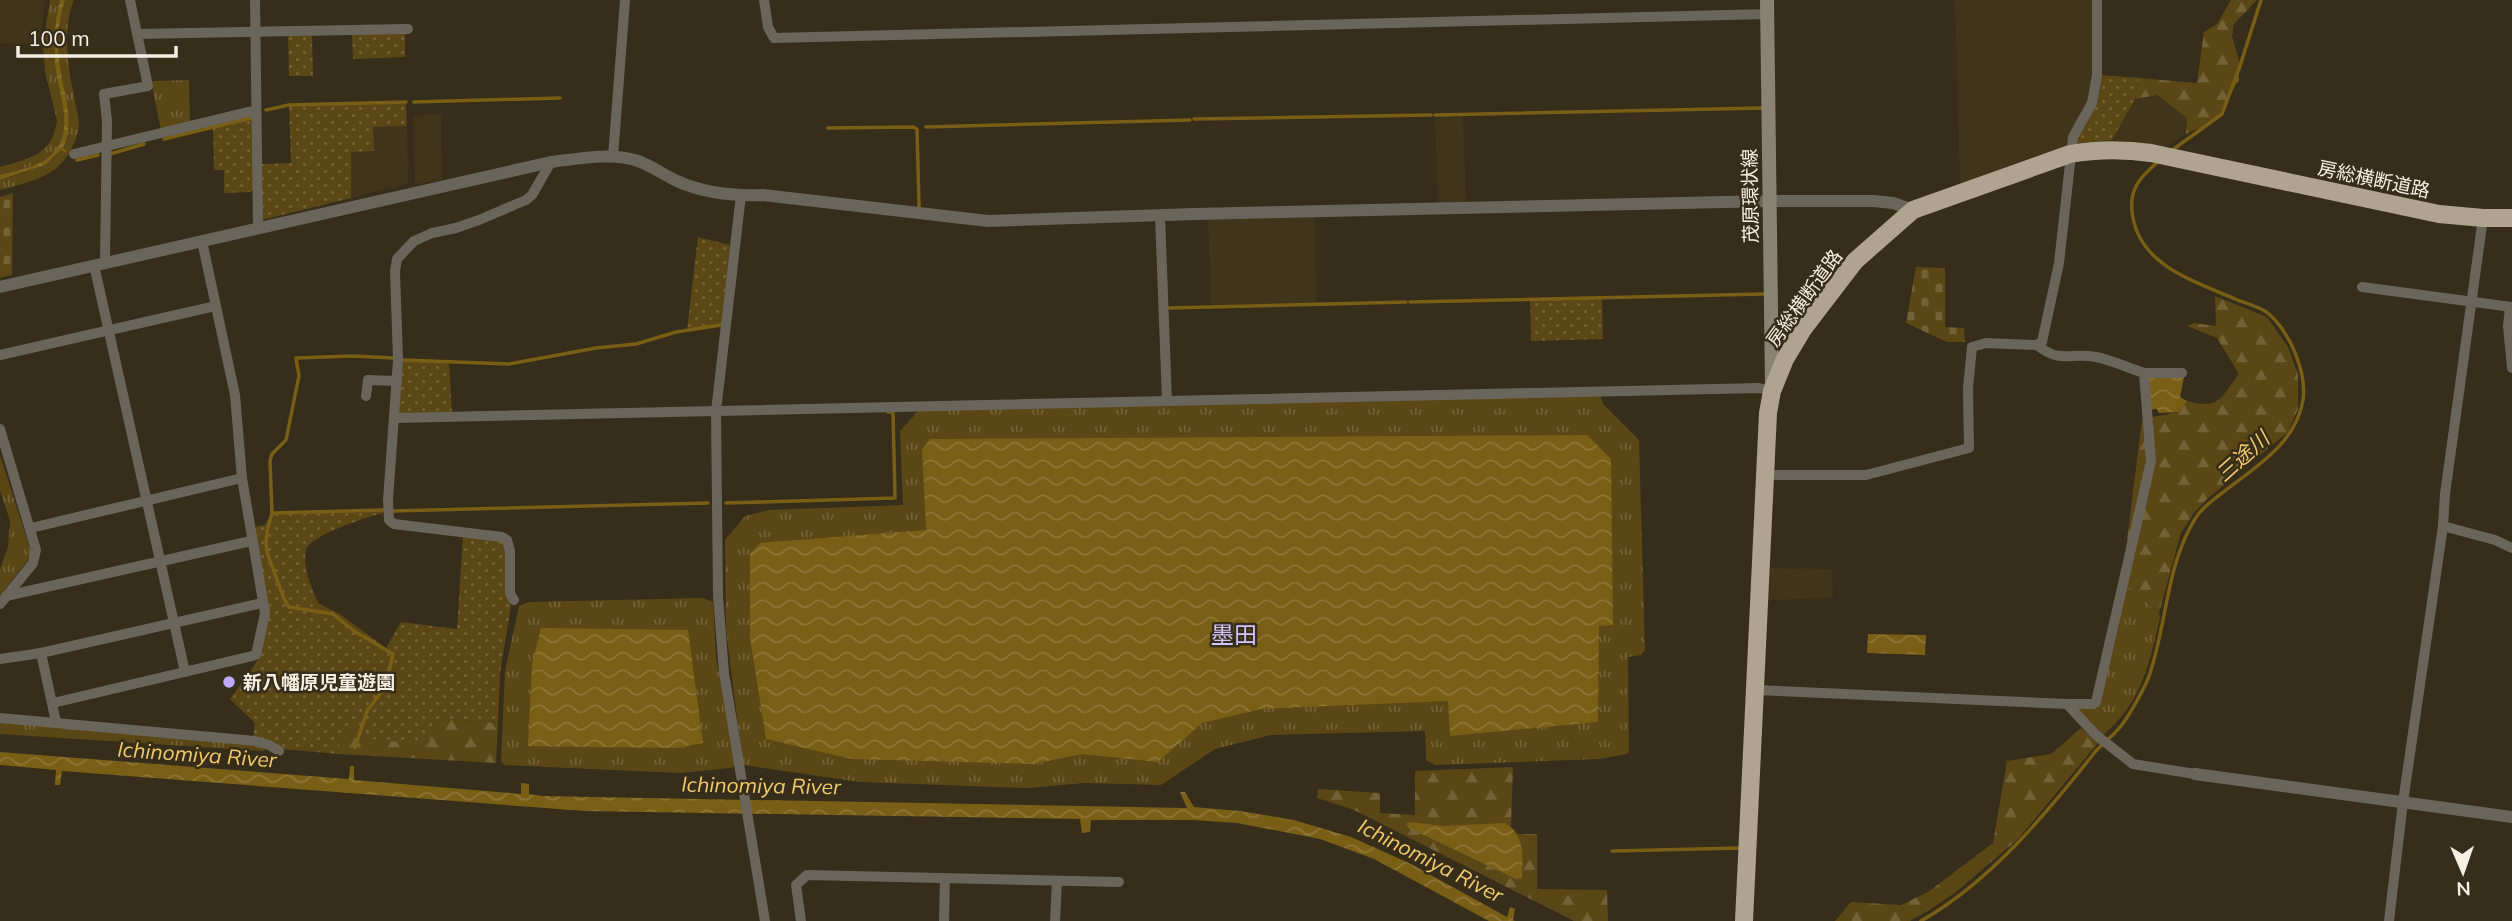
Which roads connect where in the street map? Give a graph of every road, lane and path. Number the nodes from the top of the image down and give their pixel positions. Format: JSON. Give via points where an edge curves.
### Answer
{"nodes":[{"id":1,"x":130,"y":0,"type":"edge"},
{"id":2,"x":255,"y":0,"type":"edge"},
{"id":3,"x":625,"y":0,"type":"edge"},
{"id":4,"x":764,"y":0,"type":"edge"},
{"id":5,"x":2097,"y":0,"type":"edge"},
{"id":6,"x":1768,"y":7,"type":"edge"},
{"id":7,"x":408,"y":29,"type":"dead end"},
{"id":8,"x":255,"y":32,"type":"junction"},
{"id":9,"x":137,"y":34,"type":"junction"},
{"id":10,"x":256,"y":110,"type":"junction"},
{"id":11,"x":105,"y":148,"type":"junction"},
{"id":12,"x":74,"y":154,"type":"dead end"},
{"id":13,"x":2070,"y":154,"type":"junction"},
{"id":14,"x":613,"y":157,"type":"junction"},
{"id":15,"x":551,"y":162,"type":"junction"},
{"id":16,"x":741,"y":195,"type":"junction"},
{"id":17,"x":1770,"y":201,"type":"junction"},
{"id":18,"x":1913,"y":210,"type":"junction"},
{"id":19,"x":1160,"y":215,"type":"junction"},
{"id":20,"x":2483,"y":218,"type":"junction"},
{"id":21,"x":2512,"y":218,"type":"edge"},
{"id":22,"x":258,"y":228,"type":"junction"},
{"id":23,"x":202,"y":241,"type":"junction"},
{"id":24,"x":100,"y":264,"type":"junction"},
{"id":25,"x":0,"y":287,"type":"edge"},
{"id":26,"x":2362,"y":287,"type":"dead end"},
{"id":27,"x":2472,"y":302,"type":"junction"},
{"id":28,"x":215,"y":306,"type":"junction"},
{"id":29,"x":2511,"y":307,"type":"edge"},
{"id":30,"x":108,"y":330,"type":"junction"},
{"id":31,"x":2037,"y":345,"type":"junction"},
{"id":32,"x":0,"y":355,"type":"edge"},
{"id":33,"x":2512,"y":368,"type":"edge"},
{"id":34,"x":2144,"y":373,"type":"junction"},
{"id":35,"x":2182,"y":373,"type":"dead end"},
{"id":36,"x":397,"y":381,"type":"junction"},
{"id":37,"x":1772,"y":391,"type":"junction"},
{"id":38,"x":366,"y":396,"type":"dead end"},
{"id":39,"x":1167,"y":401,"type":"junction"},
{"id":40,"x":716,"y":411,"type":"junction"},
{"id":41,"x":395,"y":418,"type":"junction"},
{"id":42,"x":0,"y":429,"type":"edge"},
{"id":43,"x":1764,"y":475,"type":"junction"},
{"id":44,"x":242,"y":478,"type":"junction"},
{"id":45,"x":146,"y":501,"type":"junction"},
{"id":46,"x":2443,"y":526,"type":"junction"},
{"id":47,"x":30,"y":528,"type":"junction"},
{"id":48,"x":251,"y":541,"type":"junction"},
{"id":49,"x":2512,"y":548,"type":"edge"},
{"id":50,"x":159,"y":562,"type":"junction"},
{"id":51,"x":3,"y":600,"type":"edge"},
{"id":52,"x":513,"y":600,"type":"dead end"},
{"id":53,"x":262,"y":603,"type":"junction"},
{"id":54,"x":174,"y":622,"type":"junction"},
{"id":55,"x":41,"y":653,"type":"junction"},
{"id":56,"x":0,"y":659,"type":"edge"},
{"id":57,"x":185,"y":672,"type":"junction"},
{"id":58,"x":1756,"y":690,"type":"junction"},
{"id":59,"x":53,"y":703,"type":"junction"},
{"id":60,"x":2067,"y":704,"type":"junction"},
{"id":61,"x":0,"y":718,"type":"edge"},
{"id":62,"x":56,"y":723,"type":"junction"},
{"id":63,"x":279,"y":751,"type":"dead end"},
{"id":64,"x":2196,"y":774,"type":"joint"},
{"id":65,"x":2403,"y":802,"type":"junction"},
{"id":66,"x":2512,"y":817,"type":"edge"},
{"id":67,"x":945,"y":878,"type":"junction"},
{"id":68,"x":1056,"y":881,"type":"junction"},
{"id":69,"x":1119,"y":882,"type":"dead end"},
{"id":70,"x":765,"y":921,"type":"edge"},
{"id":71,"x":801,"y":921,"type":"edge"},
{"id":72,"x":944,"y":921,"type":"edge"},
{"id":73,"x":1055,"y":921,"type":"edge"},
{"id":74,"x":1744,"y":921,"type":"edge"},
{"id":75,"x":2389,"y":921,"type":"edge"}],
"edges":[{"from":1,"to":9,"type":"street"},
{"from":2,"to":8,"type":"street"},
{"from":3,"to":14,"type":"street"},
{"from":4,"to":6,"type":"street","via":[[774,38]]},
{"from":5,"to":13,"type":"street","via":[[2097,75],[2092,103],[2073,137]]},
{"from":6,"to":17,"type":"main road","name":"茂原環状線"},
{"from":7,"to":8,"type":"street"},
{"from":8,"to":9,"type":"street"},
{"from":8,"to":10,"type":"street"},
{"from":9,"to":11,"type":"street","via":[[148,86],[104,94]]},
{"from":10,"to":11,"type":"street"},
{"from":10,"to":22,"type":"street"},
{"from":11,"to":12,"type":"street"},
{"from":11,"to":24,"type":"street"},
{"from":13,"to":18,"type":"highway","name":"房総横断道路"},
{"from":13,"to":20,"type":"highway","name":"房総横断道路","via":[[2094,149],[2151,153],[2439,214]]},
{"from":13,"to":31,"type":"street","via":[[2059,263],[2042,342]]},
{"from":14,"to":15,"type":"street"},
{"from":14,"to":16,"type":"street","via":[[637,160],[685,185]]},
{"from":15,"to":22,"type":"street"},
{"from":15,"to":36,"type":"street","via":[[526,200],[432,233],[400,254],[395,271]]},
{"from":16,"to":19,"type":"street","via":[[988,221]]},
{"from":16,"to":40,"type":"street"},
{"from":17,"to":18,"type":"street","via":[[1873,201]]},
{"from":17,"to":19,"type":"street"},
{"from":17,"to":37,"type":"main road","name":"茂原環状線"},
{"from":18,"to":37,"type":"highway","name":"房総横断道路","via":[[1839,281],[1803,329]]},
{"from":19,"to":39,"type":"street"},
{"from":20,"to":21,"type":"highway","name":"房総横断道路"},
{"from":20,"to":27,"type":"street"},
{"from":22,"to":23,"type":"street"},
{"from":23,"to":24,"type":"street"},
{"from":23,"to":28,"type":"street"},
{"from":24,"to":25,"type":"street"},
{"from":24,"to":30,"type":"street"},
{"from":26,"to":27,"type":"street"},
{"from":27,"to":29,"type":"street"},
{"from":27,"to":46,"type":"street"},
{"from":28,"to":30,"type":"street"},
{"from":28,"to":44,"type":"street","via":[[235,395]]},
{"from":29,"to":33,"type":"street"},
{"from":30,"to":32,"type":"street"},
{"from":30,"to":45,"type":"street"},
{"from":31,"to":34,"type":"street","via":[[2055,357],[2100,357]]},
{"from":31,"to":43,"type":"street","via":[[1986,343],[1972,347],[1969,448],[1866,475]]},
{"from":34,"to":35,"type":"street"},
{"from":34,"to":60,"type":"street","via":[[2151,461],[2123,589],[2096,702]]},
{"from":36,"to":38,"type":"street","via":[[368,380]]},
{"from":36,"to":41,"type":"street"},
{"from":37,"to":39,"type":"street"},
{"from":37,"to":43,"type":"highway","name":"房総横断道路"},
{"from":39,"to":40,"type":"street"},
{"from":40,"to":41,"type":"street"},
{"from":40,"to":70,"type":"street","via":[[718,596],[724,673]]},
{"from":41,"to":52,"type":"street","via":[[389,520],[502,537],[509,546]]},
{"from":42,"to":47,"type":"street"},
{"from":43,"to":58,"type":"highway","name":"房総横断道路"},
{"from":44,"to":45,"type":"street"},
{"from":44,"to":48,"type":"street"},
{"from":45,"to":47,"type":"street"},
{"from":45,"to":50,"type":"street"},
{"from":46,"to":49,"type":"street"},
{"from":46,"to":65,"type":"street"},
{"from":47,"to":51,"type":"street","via":[[36,557]]},
{"from":48,"to":50,"type":"street"},
{"from":48,"to":53,"type":"street"},
{"from":50,"to":51,"type":"street"},
{"from":50,"to":54,"type":"street"},
{"from":53,"to":54,"type":"street"},
{"from":53,"to":57,"type":"street","via":[[265,613],[256,655]]},
{"from":54,"to":55,"type":"street"},
{"from":54,"to":57,"type":"street"},
{"from":55,"to":56,"type":"street"},
{"from":55,"to":59,"type":"street"},
{"from":57,"to":59,"type":"street"},
{"from":58,"to":60,"type":"street"},
{"from":58,"to":74,"type":"highway","name":"房総横断道路"},
{"from":59,"to":62,"type":"street"},
{"from":60,"to":64,"type":"street","via":[[2133,764]]},
{"from":61,"to":62,"type":"street"},
{"from":62,"to":63,"type":"street","via":[[255,741]]},
{"from":64,"to":65,"type":"street"},
{"from":65,"to":66,"type":"street"},
{"from":65,"to":75,"type":"street"},
{"from":67,"to":68,"type":"street"},
{"from":67,"to":71,"type":"street","via":[[807,875],[796,885]]},
{"from":67,"to":72,"type":"street"},
{"from":68,"to":69,"type":"street"},
{"from":68,"to":73,"type":"street"}]}
